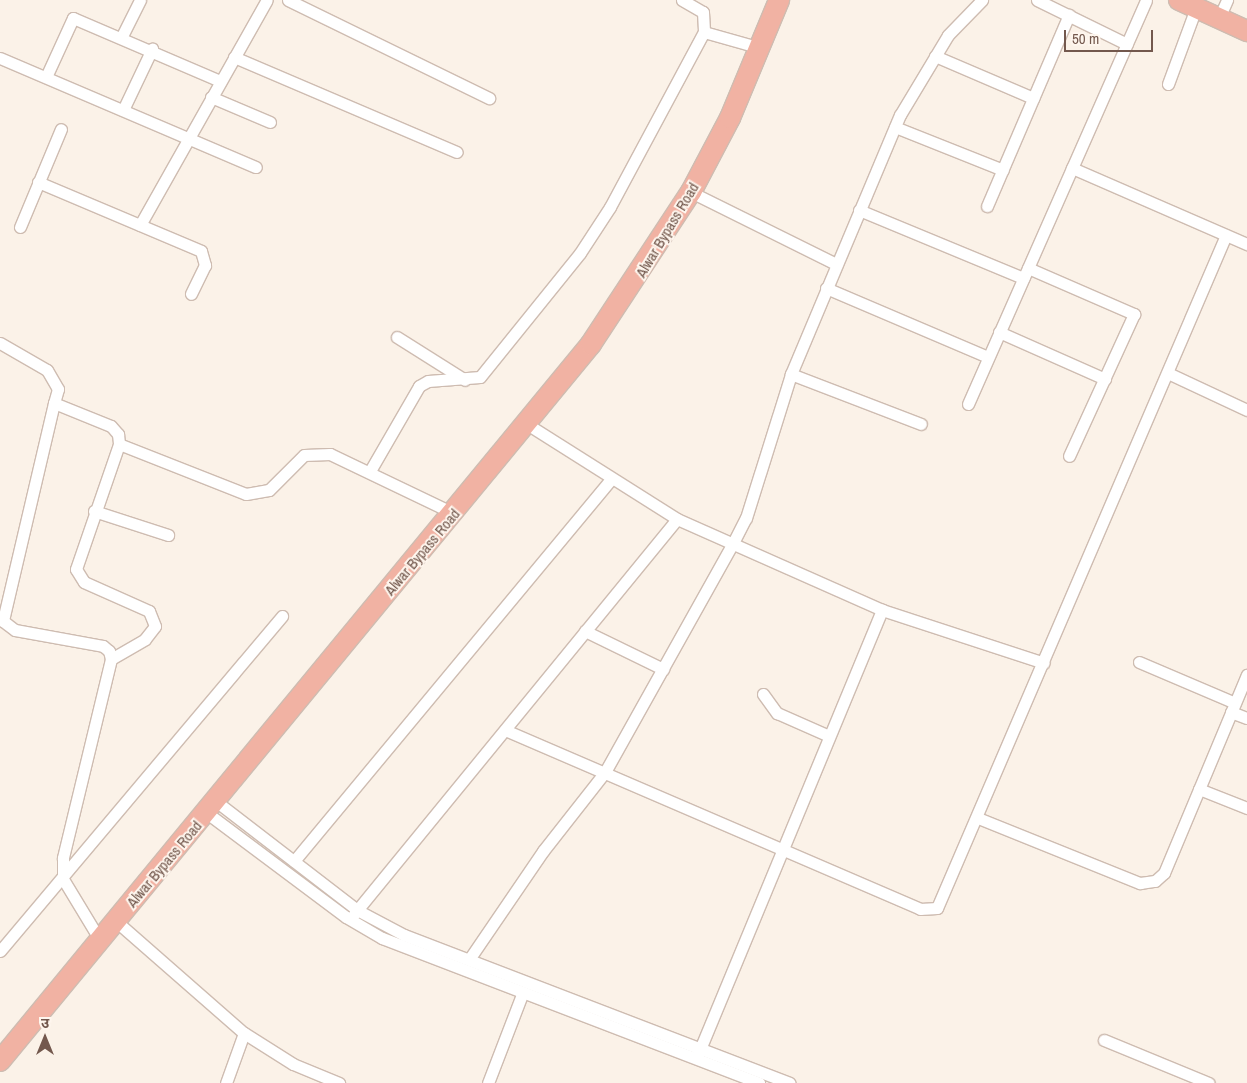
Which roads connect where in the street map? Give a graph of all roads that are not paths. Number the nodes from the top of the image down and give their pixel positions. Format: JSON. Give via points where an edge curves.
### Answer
{"nodes":[{"id":1,"x":140,"y":0,"type":"edge"},
{"id":2,"x":267,"y":0,"type":"edge"},
{"id":3,"x":288,"y":0,"type":"edge"},
{"id":4,"x":779,"y":0,"type":"edge"},
{"id":5,"x":982,"y":0,"type":"edge"},
{"id":6,"x":1037,"y":0,"type":"edge"},
{"id":7,"x":1146,"y":0,"type":"edge"},
{"id":8,"x":687,"y":2,"type":"edge"},
{"id":9,"x":1193,"y":3,"type":"edge"},
{"id":10,"x":1225,"y":5,"type":"edge"},
{"id":11,"x":1069,"y":15,"type":"junction"},
{"id":12,"x":1247,"y":20,"type":"edge"},
{"id":13,"x":1247,"y":31,"type":"edge"},
{"id":14,"x":704,"y":32,"type":"junction"},
{"id":15,"x":122,"y":36,"type":"junction"},
{"id":16,"x":1127,"y":44,"type":"junction"},
{"id":17,"x":761,"y":48,"type":"junction"},
{"id":18,"x":152,"y":49,"type":"junction"},
{"id":19,"x":936,"y":56,"type":"junction"},
{"id":20,"x":234,"y":57,"type":"junction"},
{"id":21,"x":0,"y":58,"type":"edge"},
{"id":22,"x":46,"y":77,"type":"junction"},
{"id":23,"x":220,"y":81,"type":"junction"},
{"id":24,"x":1168,"y":84,"type":"dead end"},
{"id":25,"x":211,"y":97,"type":"junction"},
{"id":26,"x":489,"y":98,"type":"dead end"},
{"id":27,"x":1033,"y":98,"type":"junction"},
{"id":28,"x":123,"y":110,"type":"junction"},
{"id":29,"x":270,"y":122,"type":"dead end"},
{"id":30,"x":895,"y":127,"type":"junction"},
{"id":31,"x":61,"y":129,"type":"dead end"},
{"id":32,"x":188,"y":138,"type":"junction"},
{"id":33,"x":457,"y":152,"type":"dead end"},
{"id":34,"x":256,"y":167,"type":"dead end"},
{"id":35,"x":1072,"y":168,"type":"junction"},
{"id":36,"x":1002,"y":170,"type":"junction"},
{"id":37,"x":38,"y":182,"type":"junction"},
{"id":38,"x":691,"y":192,"type":"junction"},
{"id":39,"x":986,"y":206,"type":"dead end"},
{"id":40,"x":859,"y":210,"type":"junction"},
{"id":41,"x":140,"y":225,"type":"junction"},
{"id":42,"x":20,"y":227,"type":"dead end"},
{"id":43,"x":1226,"y":235,"type":"junction"},
{"id":44,"x":1247,"y":244,"type":"edge"},
{"id":45,"x":836,"y":264,"type":"junction"},
{"id":46,"x":1025,"y":273,"type":"junction"},
{"id":47,"x":826,"y":288,"type":"junction"},
{"id":48,"x":191,"y":294,"type":"dead end"},
{"id":49,"x":999,"y":332,"type":"junction"},
{"id":50,"x":398,"y":337,"type":"dead end"},
{"id":51,"x":0,"y":343,"type":"edge"},
{"id":52,"x":988,"y":357,"type":"junction"},
{"id":53,"x":1168,"y":373,"type":"junction"},
{"id":54,"x":791,"y":374,"type":"junction"},
{"id":55,"x":1105,"y":379,"type":"junction"},
{"id":56,"x":465,"y":380,"type":"junction"},
{"id":57,"x":1247,"y":396,"type":"edge"},
{"id":58,"x":54,"y":402,"type":"junction"},
{"id":59,"x":968,"y":404,"type":"dead end"},
{"id":60,"x":1244,"y":409,"type":"edge"},
{"id":61,"x":527,"y":424,"type":"junction"},
{"id":62,"x":921,"y":424,"type":"dead end"},
{"id":63,"x":119,"y":444,"type":"junction"},
{"id":64,"x":1068,"y":456,"type":"dead end"},
{"id":65,"x":370,"y":471,"type":"junction"},
{"id":66,"x":611,"y":479,"type":"junction"},
{"id":67,"x":94,"y":511,"type":"junction"},
{"id":68,"x":453,"y":514,"type":"junction"},
{"id":69,"x":677,"y":518,"type":"junction"},
{"id":70,"x":168,"y":536,"type":"dead end"},
{"id":71,"x":733,"y":543,"type":"junction"},
{"id":72,"x":2,"y":608,"type":"edge"},
{"id":73,"x":882,"y":610,"type":"junction"},
{"id":74,"x":282,"y":616,"type":"dead end"},
{"id":75,"x":585,"y":631,"type":"junction"},
{"id":76,"x":111,"y":659,"type":"junction"},
{"id":77,"x":1139,"y":662,"type":"dead end"},
{"id":78,"x":1044,"y":663,"type":"junction"},
{"id":79,"x":662,"y":669,"type":"junction"},
{"id":80,"x":1247,"y":675,"type":"edge"},
{"id":81,"x":763,"y":694,"type":"dead end"},
{"id":82,"x":1233,"y":707,"type":"junction"},
{"id":83,"x":1247,"y":718,"type":"edge"},
{"id":84,"x":505,"y":730,"type":"junction"},
{"id":85,"x":829,"y":736,"type":"junction"},
{"id":86,"x":605,"y":772,"type":"junction"},
{"id":87,"x":1199,"y":789,"type":"junction"},
{"id":88,"x":212,"y":808,"type":"junction"},
{"id":89,"x":1247,"y":808,"type":"edge"},
{"id":90,"x":978,"y":818,"type":"junction"},
{"id":91,"x":782,"y":846,"type":"junction"},
{"id":92,"x":294,"y":862,"type":"junction"},
{"id":93,"x":63,"y":879,"type":"junction"},
{"id":94,"x":357,"y":910,"type":"junction"},
{"id":95,"x":350,"y":920,"type":"junction"},
{"id":96,"x":117,"y":922,"type":"junction"},
{"id":97,"x":100,"y":940,"type":"junction"},
{"id":98,"x":0,"y":951,"type":"edge"},
{"id":99,"x":470,"y":958,"type":"junction"},
{"id":100,"x":523,"y":992,"type":"junction"},
{"id":101,"x":244,"y":1033,"type":"junction"},
{"id":102,"x":1104,"y":1040,"type":"dead end"},
{"id":103,"x":701,"y":1047,"type":"junction"},
{"id":104,"x":696,"y":1059,"type":"junction"},
{"id":105,"x":0,"y":1061,"type":"edge"},
{"id":106,"x":226,"y":1083,"type":"edge"},
{"id":107,"x":339,"y":1083,"type":"edge"},
{"id":108,"x":488,"y":1083,"type":"edge"},
{"id":109,"x":759,"y":1083,"type":"edge"},
{"id":110,"x":790,"y":1083,"type":"edge"},
{"id":111,"x":1209,"y":1083,"type":"edge"}],
"edges":[{"from":1,"to":15,"type":"street"},
{"from":2,"to":20,"type":"street"},
{"from":3,"to":26,"type":"street"},
{"from":4,"to":17,"type":"highway","name":"Alwar Bypass Road"},
{"from":5,"to":19,"type":"street","via":[[948,35]]},
{"from":6,"to":11,"type":"street"},
{"from":7,"to":16,"type":"street"},
{"from":8,"to":14,"type":"street","via":[[703,12]]},
{"from":9,"to":10,"type":"highway"},
{"from":9,"to":13,"type":"highway"},
{"from":9,"to":24,"type":"street"},
{"from":10,"to":12,"type":"highway"},
{"from":11,"to":16,"type":"street"},
{"from":11,"to":27,"type":"street"},
{"from":14,"to":17,"type":"street"},
{"from":14,"to":56,"type":"street","via":[[610,207],[580,253],[492,367],[480,377]]},
{"from":15,"to":18,"type":"street"},
{"from":15,"to":22,"type":"street","via":[[73,18]]},
{"from":16,"to":35,"type":"street"},
{"from":17,"to":38,"type":"highway","name":"Alwar Bypass Road"},
{"from":18,"to":23,"type":"street"},
{"from":18,"to":28,"type":"street"},
{"from":19,"to":27,"type":"street"},
{"from":19,"to":30,"type":"street"},
{"from":20,"to":23,"type":"street"},
{"from":20,"to":33,"type":"street"},
{"from":21,"to":22,"type":"street"},
{"from":22,"to":28,"type":"street"},
{"from":23,"to":25,"type":"street"},
{"from":25,"to":29,"type":"street"},
{"from":25,"to":32,"type":"street"},
{"from":27,"to":36,"type":"street"},
{"from":28,"to":32,"type":"street"},
{"from":30,"to":36,"type":"street"},
{"from":30,"to":40,"type":"street"},
{"from":31,"to":37,"type":"street"},
{"from":32,"to":34,"type":"street"},
{"from":32,"to":41,"type":"street"},
{"from":35,"to":43,"type":"street"},
{"from":35,"to":46,"type":"street"},
{"from":36,"to":39,"type":"street"},
{"from":37,"to":41,"type":"street"},
{"from":37,"to":42,"type":"street"},
{"from":38,"to":45,"type":"street"},
{"from":38,"to":61,"type":"highway","name":"Alwar Bypass Road","via":[[629,292]]},
{"from":40,"to":45,"type":"street"},
{"from":40,"to":46,"type":"street"},
{"from":41,"to":48,"type":"street","via":[[201,251],[205,265]]},
{"from":43,"to":44,"type":"street"},
{"from":43,"to":53,"type":"street"},
{"from":45,"to":47,"type":"street"},
{"from":46,"to":49,"type":"street"},
{"from":46,"to":55,"type":"street","via":[[1134,314]]},
{"from":47,"to":52,"type":"street"},
{"from":47,"to":54,"type":"street"},
{"from":49,"to":52,"type":"street"},
{"from":49,"to":55,"type":"street"},
{"from":50,"to":56,"type":"street"},
{"from":51,"to":58,"type":"street","via":[[47,370],[58,389]]},
{"from":52,"to":59,"type":"street"},
{"from":53,"to":60,"type":"street"},
{"from":53,"to":78,"type":"street"},
{"from":54,"to":62,"type":"street"},
{"from":54,"to":71,"type":"street","via":[[746,518]]},
{"from":55,"to":64,"type":"street"},
{"from":56,"to":65,"type":"street","via":[[428,381],[419,386]]},
{"from":57,"to":60,"type":"street"},
{"from":58,"to":63,"type":"street","via":[[111,426]]},
{"from":58,"to":72,"type":"street"},
{"from":61,"to":66,"type":"street"},
{"from":61,"to":68,"type":"highway","name":"Alwar Bypass Road"},
{"from":63,"to":65,"type":"street","via":[[246,494],[269,490],[304,455],[314,453],[330,454]]},
{"from":63,"to":67,"type":"street"},
{"from":65,"to":68,"type":"street"},
{"from":66,"to":69,"type":"street"},
{"from":66,"to":92,"type":"street"},
{"from":67,"to":70,"type":"street"},
{"from":67,"to":76,"type":"street","via":[[77,560],[78,575],[155,618],[152,633]]},
{"from":68,"to":88,"type":"highway","name":"Alwar Bypass Road"},
{"from":69,"to":71,"type":"street"},
{"from":69,"to":75,"type":"street"},
{"from":71,"to":73,"type":"street"},
{"from":71,"to":79,"type":"street"},
{"from":72,"to":76,"type":"street","via":[[8,628],[103,646]]},
{"from":73,"to":78,"type":"street"},
{"from":73,"to":85,"type":"street"},
{"from":74,"to":93,"type":"street"},
{"from":75,"to":79,"type":"street"},
{"from":75,"to":84,"type":"street"},
{"from":76,"to":93,"type":"street","via":[[67,829]]},
{"from":77,"to":82,"type":"street"},
{"from":78,"to":90,"type":"street"},
{"from":79,"to":86,"type":"street"},
{"from":80,"to":82,"type":"street"},
{"from":81,"to":85,"type":"street","via":[[777,713]]},
{"from":82,"to":83,"type":"street"},
{"from":82,"to":87,"type":"street"},
{"from":84,"to":86,"type":"street"},
{"from":84,"to":94,"type":"street"},
{"from":85,"to":91,"type":"street"},
{"from":86,"to":91,"type":"street"},
{"from":86,"to":99,"type":"street","via":[[543,851]]},
{"from":87,"to":89,"type":"street"},
{"from":87,"to":90,"type":"street","via":[[1164,873],[1155,881],[1140,883]]},
{"from":88,"to":92,"type":"street"},
{"from":88,"to":95,"type":"street"},
{"from":88,"to":96,"type":"highway","name":"Alwar Bypass Road"},
{"from":90,"to":91,"type":"street","via":[[937,908],[920,909]]},
{"from":91,"to":103,"type":"street"},
{"from":92,"to":94,"type":"street"},
{"from":93,"to":97,"type":"street"},
{"from":93,"to":98,"type":"street"},
{"from":94,"to":95,"type":"street"},
{"from":94,"to":99,"type":"street","via":[[404,935]]},
{"from":95,"to":100,"type":"street","via":[[382,938]]},
{"from":96,"to":97,"type":"highway","name":"Alwar Bypass Road"},
{"from":96,"to":101,"type":"street"},
{"from":97,"to":105,"type":"highway","name":"Alwar Bypass Road"},
{"from":99,"to":103,"type":"street"},
{"from":100,"to":104,"type":"street"},
{"from":100,"to":108,"type":"street"},
{"from":101,"to":106,"type":"street"},
{"from":101,"to":107,"type":"street","via":[[293,1064]]},
{"from":102,"to":111,"type":"street"},
{"from":103,"to":104,"type":"street"},
{"from":103,"to":110,"type":"street"},
{"from":104,"to":109,"type":"street"}]}
